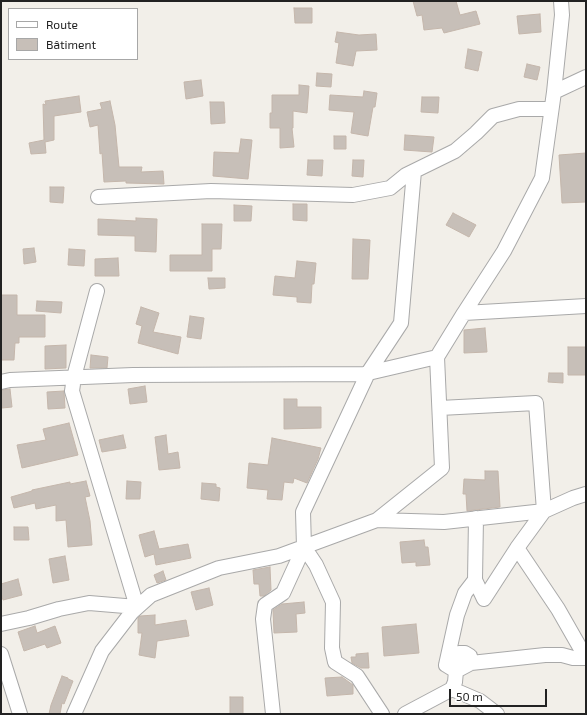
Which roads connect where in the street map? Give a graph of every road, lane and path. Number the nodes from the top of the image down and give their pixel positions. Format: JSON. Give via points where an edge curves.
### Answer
{"nodes":[{"id":1,"x":561,"y":1,"type":"edge"},
{"id":2,"x":586,"y":77,"type":"edge"},
{"id":3,"x":554,"y":92,"type":"junction"},
{"id":4,"x":551,"y":109,"type":"junction"},
{"id":5,"x":414,"y":171,"type":"junction"},
{"id":6,"x":98,"y":197,"type":"dead end"},
{"id":7,"x":97,"y":291,"type":"dead end"},
{"id":8,"x":586,"y":306,"type":"edge"},
{"id":9,"x":464,"y":313,"type":"junction"},
{"id":10,"x":437,"y":357,"type":"junction"},
{"id":11,"x":368,"y":373,"type":"junction"},
{"id":12,"x":74,"y":377,"type":"junction"},
{"id":13,"x":1,"y":382,"type":"edge"},
{"id":14,"x":440,"y":408,"type":"junction"},
{"id":15,"x":586,"y":494,"type":"edge"},
{"id":16,"x":544,"y":511,"type":"junction"},
{"id":17,"x":476,"y":518,"type":"junction"},
{"id":18,"x":377,"y":520,"type":"junction"},
{"id":19,"x":304,"y":547,"type":"junction"},
{"id":20,"x":517,"y":548,"type":"junction"},
{"id":21,"x":475,"y":580,"type":"junction"},
{"id":22,"x":137,"y":607,"type":"junction"},
{"id":23,"x":1,"y":624,"type":"edge"},
{"id":24,"x":1,"y":654,"type":"edge"},
{"id":25,"x":586,"y":658,"type":"edge"},
{"id":26,"x":451,"y":668,"type":"junction"},
{"id":27,"x":452,"y":689,"type":"junction"},
{"id":28,"x":20,"y":714,"type":"edge"},
{"id":29,"x":74,"y":714,"type":"edge"},
{"id":30,"x":273,"y":714,"type":"edge"},
{"id":31,"x":382,"y":714,"type":"edge"},
{"id":32,"x":405,"y":714,"type":"edge"},
{"id":33,"x":497,"y":714,"type":"edge"}],
"edges":[{"from":1,"to":3,"type":"street","via":[[562,15]]},
{"from":2,"to":3,"type":"street"},
{"from":3,"to":4,"type":"street"},
{"from":4,"to":5,"type":"street","via":[[519,109],[493,116],[455,151]]},
{"from":4,"to":9,"type":"street","via":[[542,178],[504,251]]},
{"from":5,"to":6,"type":"street","via":[[390,188],[353,194],[211,191]]},
{"from":5,"to":11,"type":"street","via":[[401,323]]},
{"from":7,"to":12,"type":"street"},
{"from":8,"to":9,"type":"street"},
{"from":9,"to":10,"type":"street"},
{"from":10,"to":11,"type":"street"},
{"from":10,"to":14,"type":"street"},
{"from":11,"to":12,"type":"street"},
{"from":11,"to":19,"type":"street","via":[[302,512]]},
{"from":12,"to":13,"type":"street"},
{"from":12,"to":22,"type":"street","via":[[72,391]]},
{"from":14,"to":16,"type":"street","via":[[536,402]]},
{"from":14,"to":18,"type":"street","via":[[442,468]]},
{"from":15,"to":16,"type":"street"},
{"from":16,"to":17,"type":"street"},
{"from":16,"to":20,"type":"street"},
{"from":17,"to":18,"type":"street","via":[[444,522]]},
{"from":17,"to":21,"type":"street"},
{"from":18,"to":19,"type":"street"},
{"from":19,"to":22,"type":"street","via":[[279,556],[219,568],[151,595]]},
{"from":19,"to":30,"type":"street","via":[[283,593],[265,605],[263,619]]},
{"from":19,"to":31,"type":"street","via":[[334,602],[332,648],[335,662],[357,676]]},
{"from":20,"to":21,"type":"street","via":[[484,599]]},
{"from":20,"to":25,"type":"street","via":[[558,609]]},
{"from":21,"to":26,"type":"street","via":[[465,593],[456,615]]},
{"from":22,"to":23,"type":"street","via":[[89,603],[59,608]]},
{"from":22,"to":29,"type":"street","via":[[102,651]]},
{"from":24,"to":28,"type":"street"},
{"from":25,"to":26,"type":"street","via":[[545,655],[471,662],[470,656],[459,653]]},
{"from":26,"to":27,"type":"street","via":[[455,682]]},
{"from":27,"to":32,"type":"street"},
{"from":27,"to":33,"type":"street","via":[[480,701]]}]}
